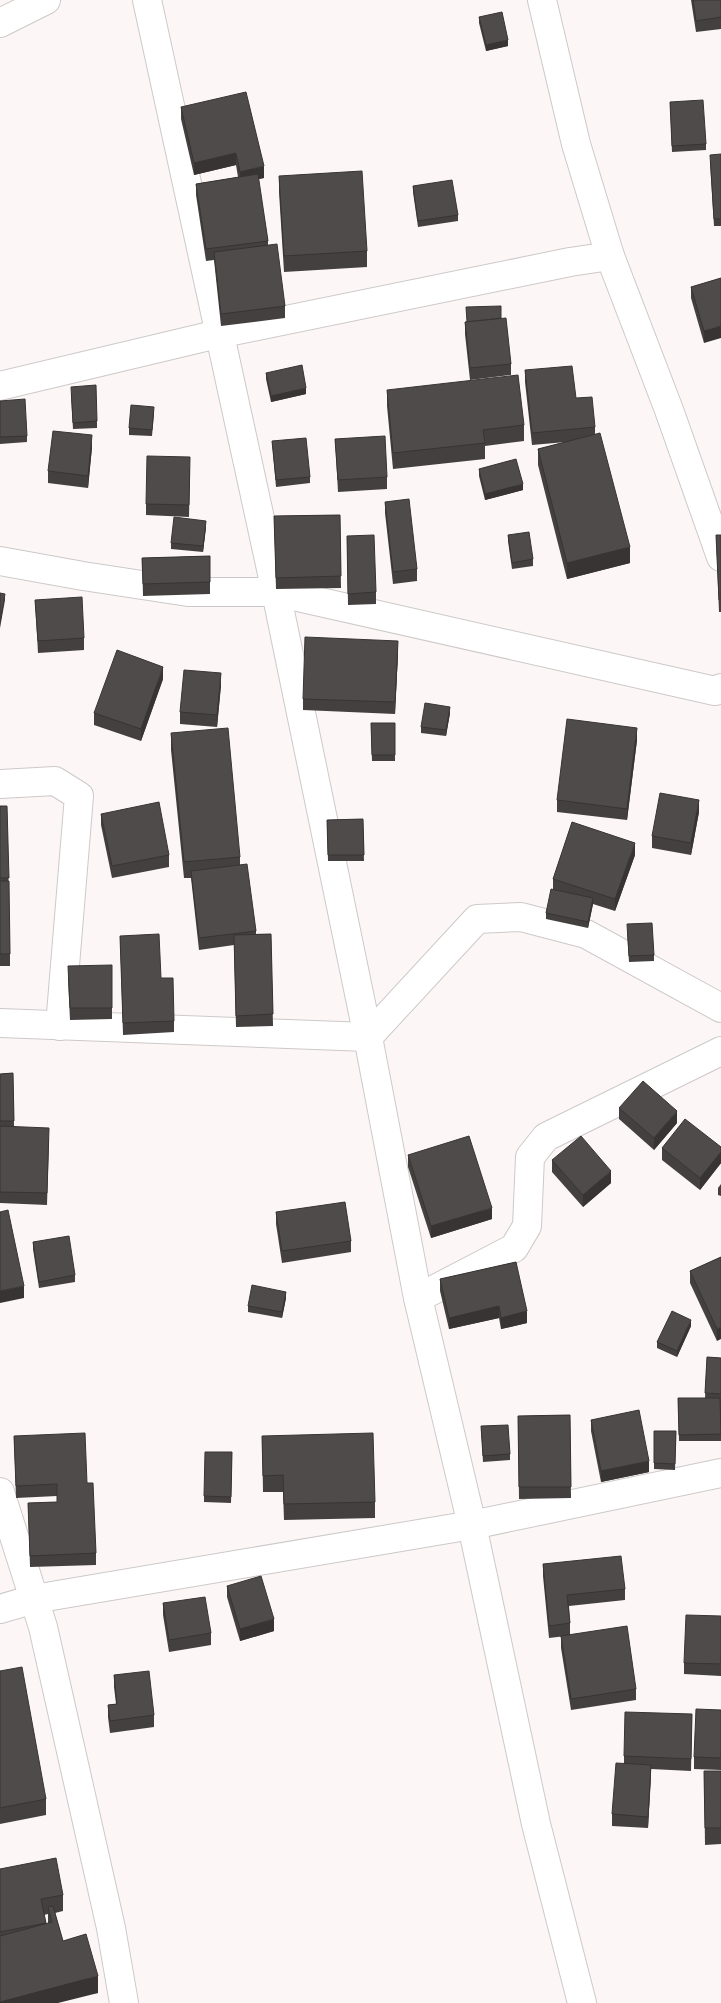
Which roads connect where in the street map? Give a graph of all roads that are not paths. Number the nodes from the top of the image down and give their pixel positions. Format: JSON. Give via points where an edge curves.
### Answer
{"nodes":[{"id":1,"x":46,"y":0,"type":"edge"},
{"id":2,"x":147,"y":0,"type":"edge"},
{"id":3,"x":542,"y":0,"type":"edge"},
{"id":4,"x":0,"y":23,"type":"edge"},
{"id":5,"x":610,"y":256,"type":"junction"},
{"id":6,"x":218,"y":334,"type":"junction"},
{"id":7,"x":0,"y":386,"type":"edge"},
{"id":8,"x":721,"y":557,"type":"edge"},
{"id":9,"x":0,"y":561,"type":"edge"},
{"id":10,"x":276,"y":592,"type":"junction"},
{"id":11,"x":721,"y":688,"type":"edge"},
{"id":12,"x":0,"y":784,"type":"edge"},
{"id":13,"x":721,"y":1008,"type":"edge"},
{"id":14,"x":0,"y":1023,"type":"edge"},
{"id":15,"x":60,"y":1026,"type":"junction"},
{"id":16,"x":368,"y":1037,"type":"junction"},
{"id":17,"x":721,"y":1051,"type":"edge"},
{"id":18,"x":418,"y":1298,"type":"junction"},
{"id":19,"x":721,"y":1473,"type":"edge"},
{"id":20,"x":0,"y":1492,"type":"edge"},
{"id":21,"x":472,"y":1525,"type":"junction"},
{"id":22,"x":34,"y":1599,"type":"junction"},
{"id":23,"x":0,"y":1609,"type":"edge"},
{"id":24,"x":124,"y":2003,"type":"edge"},
{"id":25,"x":582,"y":2003,"type":"edge"}],
"edges":[{"from":1,"to":4,"type":"street"},
{"from":2,"to":6,"type":"street"},
{"from":3,"to":5,"type":"street","via":[[576,144]]},
{"from":5,"to":6,"type":"street"},
{"from":5,"to":8,"type":"street"},
{"from":6,"to":7,"type":"street"},
{"from":6,"to":10,"type":"street"},
{"from":9,"to":10,"type":"street","via":[[188,592]]},
{"from":10,"to":11,"type":"street","via":[[715,691]]},
{"from":10,"to":16,"type":"street"},
{"from":12,"to":15,"type":"street","via":[[55,781],[79,796]]},
{"from":13,"to":16,"type":"street","via":[[586,934],[521,917],[477,919]]},
{"from":14,"to":15,"type":"street"},
{"from":15,"to":16,"type":"street"},
{"from":16,"to":18,"type":"street"},
{"from":17,"to":18,"type":"street","via":[[546,1137],[530,1157],[527,1226],[514,1248]]},
{"from":18,"to":21,"type":"street"},
{"from":19,"to":21,"type":"street"},
{"from":20,"to":22,"type":"street"},
{"from":21,"to":22,"type":"street"},
{"from":21,"to":25,"type":"street","via":[[536,1824]]},
{"from":22,"to":23,"type":"street"},
{"from":22,"to":24,"type":"street","via":[[109,1918]]}]}
